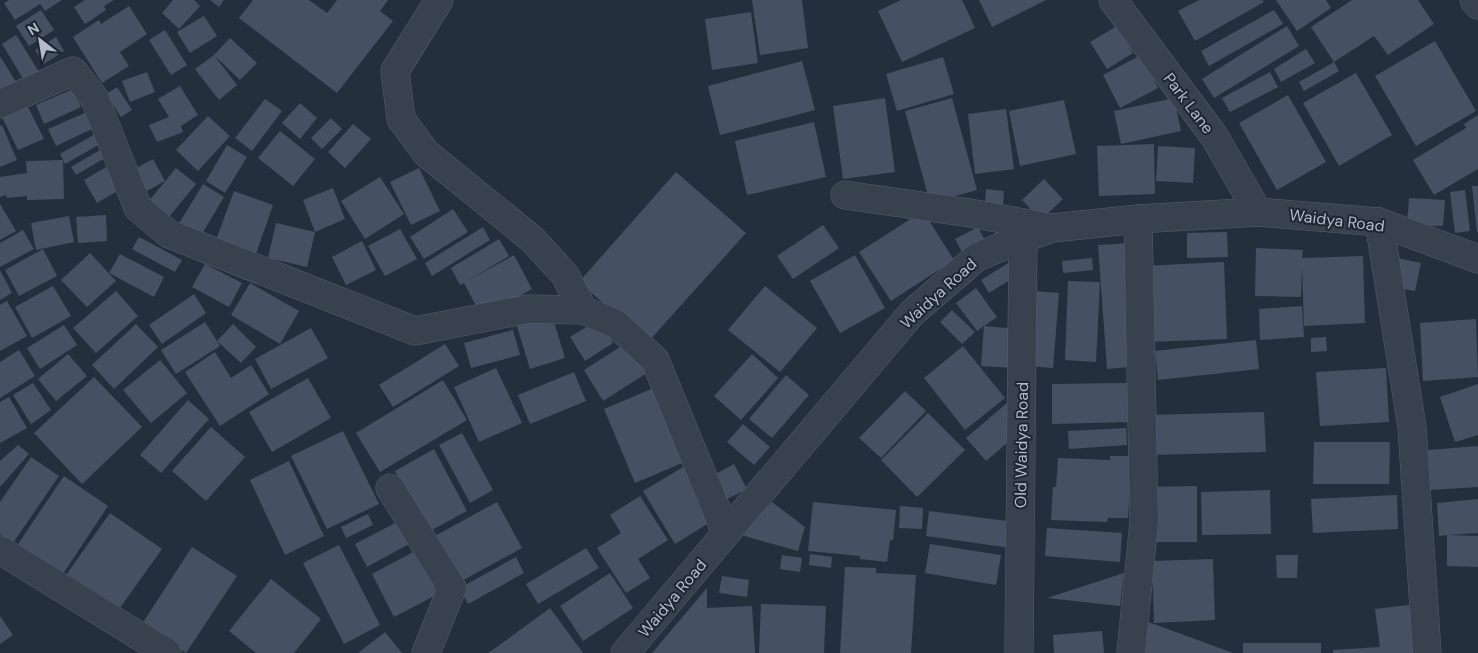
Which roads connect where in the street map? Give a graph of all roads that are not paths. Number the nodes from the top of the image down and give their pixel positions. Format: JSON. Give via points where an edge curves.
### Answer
{"nodes":[{"id":1,"x":439,"y":0,"type":"edge"},
{"id":2,"x":1113,"y":0,"type":"edge"},
{"id":3,"x":1474,"y":0,"type":"edge"},
{"id":4,"x":1478,"y":5,"type":"edge"},
{"id":5,"x":0,"y":104,"type":"edge"},
{"id":6,"x":844,"y":195,"type":"dead end"},
{"id":7,"x":1258,"y":212,"type":"junction"},
{"id":8,"x":1138,"y":219,"type":"junction"},
{"id":9,"x":1380,"y":222,"type":"junction"},
{"id":10,"x":1052,"y":228,"type":"junction"},
{"id":11,"x":1023,"y":238,"type":"junction"},
{"id":12,"x":1478,"y":259,"type":"edge"},
{"id":13,"x":583,"y":310,"type":"junction"},
{"id":14,"x":390,"y":488,"type":"dead end"},
{"id":15,"x":726,"y":533,"type":"junction"},
{"id":16,"x":0,"y":550,"type":"edge"},
{"id":17,"x":167,"y":653,"type":"edge"},
{"id":18,"x":426,"y":653,"type":"edge"},
{"id":19,"x":625,"y":653,"type":"edge"},
{"id":20,"x":1019,"y":653,"type":"edge"},
{"id":21,"x":1131,"y":653,"type":"edge"},
{"id":22,"x":1427,"y":653,"type":"edge"}],
"edges":[{"from":1,"to":13,"type":"street","via":[[395,71],[401,119],[426,153],[532,239],[566,275]]},
{"from":2,"to":7,"type":"street","name":"Park Lane","via":[[1214,136]]},
{"from":3,"to":4,"type":"street"},
{"from":5,"to":13,"type":"street","via":[[73,71],[94,99],[138,208],[169,234],[416,331],[528,309]]},
{"from":6,"to":10,"type":"street"},
{"from":7,"to":8,"type":"street","name":"Waidya Road"},
{"from":7,"to":9,"type":"street","name":"Waidya Road"},
{"from":8,"to":10,"type":"street","name":"Waidya Road"},
{"from":8,"to":21,"type":"street","via":[[1144,522]]},
{"from":9,"to":12,"type":"street","name":"Waidya Road"},
{"from":9,"to":22,"type":"street","via":[[1412,427]]},
{"from":10,"to":11,"type":"street","name":"Waidya Road"},
{"from":11,"to":15,"type":"street","name":"Waidya Road","via":[[977,257],[912,314]]},
{"from":11,"to":20,"type":"street","name":"Old Waidya Road"},
{"from":13,"to":15,"type":"street","via":[[616,324],[655,360]]},
{"from":14,"to":18,"type":"street","via":[[452,588]]},
{"from":15,"to":19,"type":"street","name":"Waidya Road"},
{"from":16,"to":17,"type":"street"}]}
